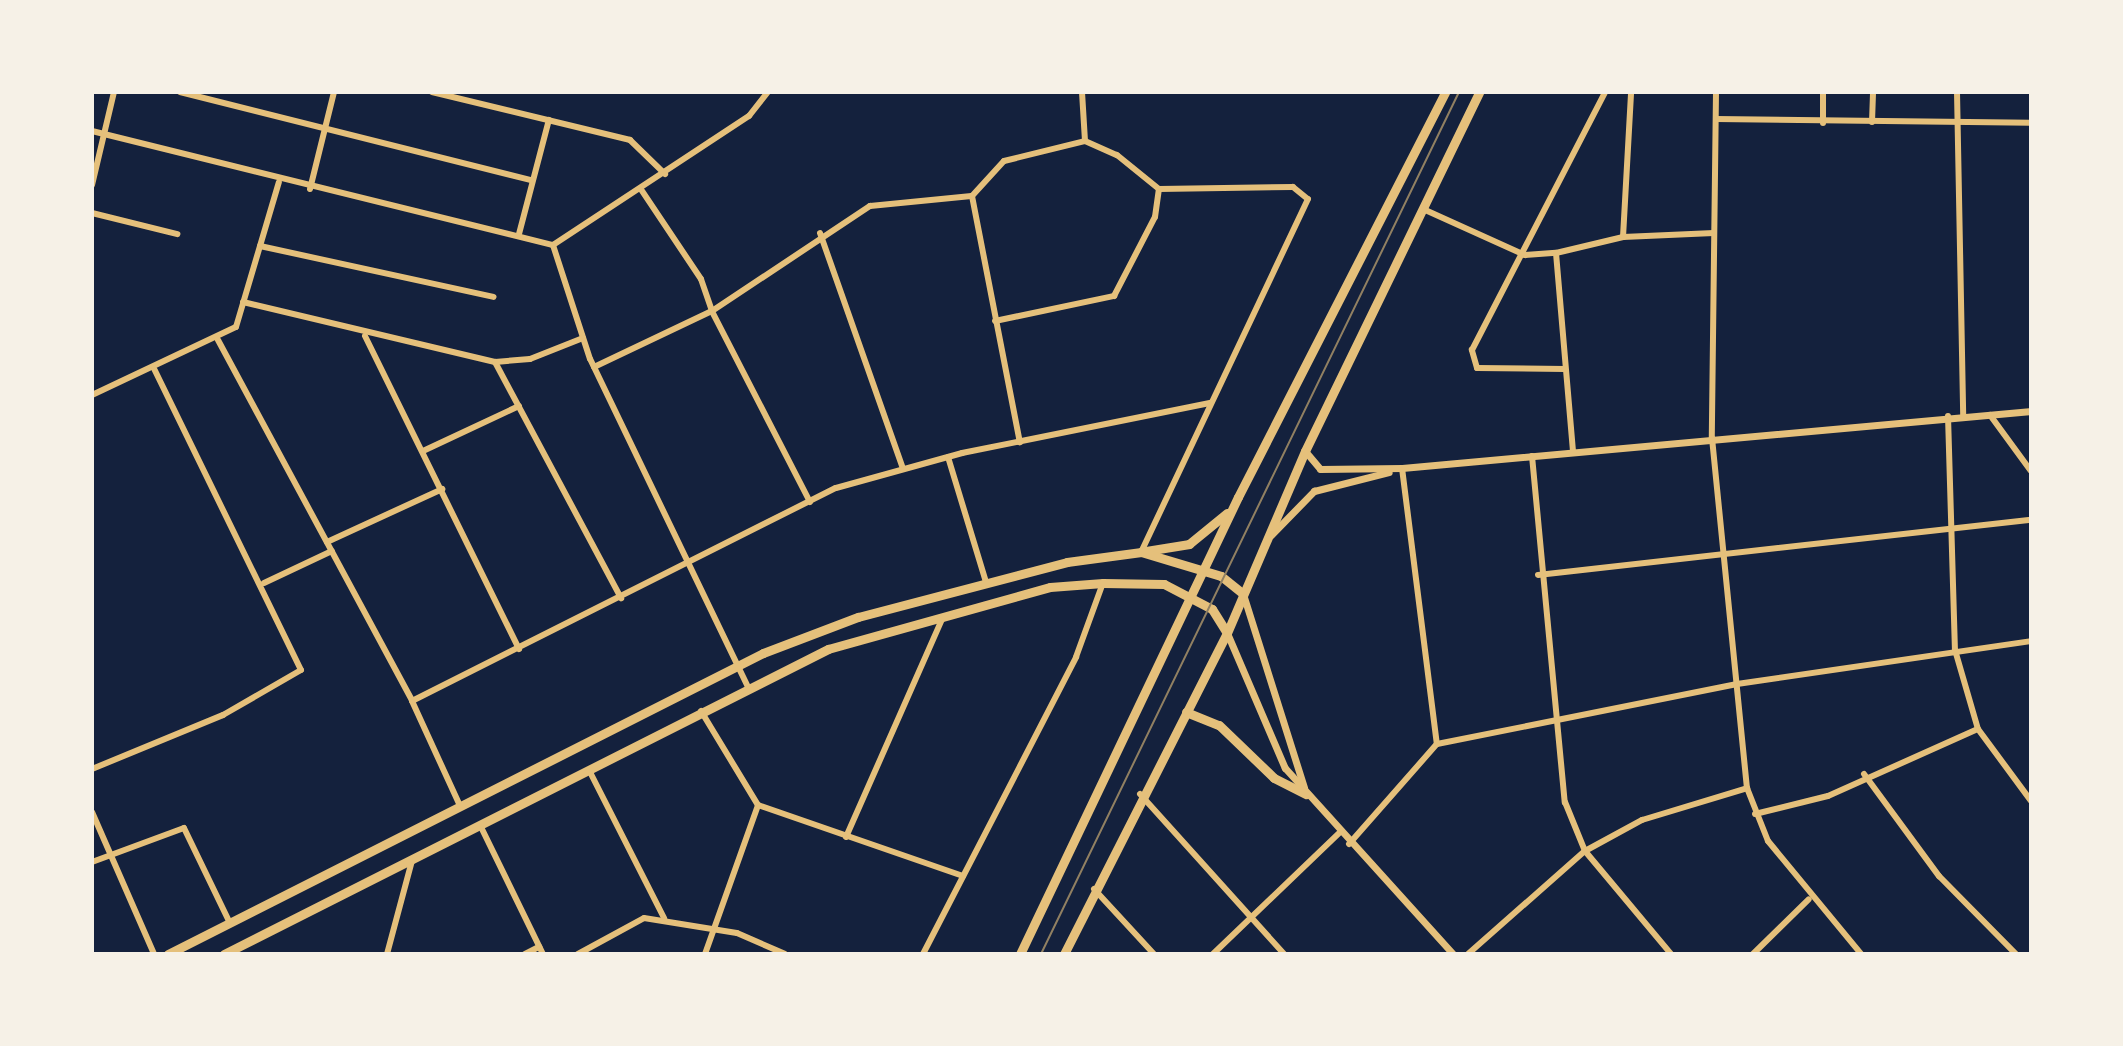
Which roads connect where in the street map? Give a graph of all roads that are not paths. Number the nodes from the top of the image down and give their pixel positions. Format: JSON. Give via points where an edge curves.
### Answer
{"nodes":[{"id":1,"x":114,"y":92,"type":"edge"},
{"id":2,"x":180,"y":92,"type":"edge"},
{"id":3,"x":334,"y":92,"type":"edge"},
{"id":4,"x":432,"y":92,"type":"edge"},
{"id":5,"x":768,"y":92,"type":"edge"},
{"id":6,"x":1082,"y":92,"type":"edge"},
{"id":7,"x":1445,"y":92,"type":"edge"},
{"id":8,"x":1479,"y":92,"type":"edge"},
{"id":9,"x":1605,"y":92,"type":"edge"},
{"id":10,"x":1631,"y":92,"type":"edge"},
{"id":11,"x":1716,"y":92,"type":"edge"},
{"id":12,"x":1823,"y":92,"type":"edge"},
{"id":13,"x":1873,"y":92,"type":"edge"},
{"id":14,"x":1957,"y":92,"type":"edge"},
{"id":15,"x":1716,"y":119,"type":"junction"},
{"id":16,"x":549,"y":120,"type":"junction"},
{"id":17,"x":1872,"y":122,"type":"junction"},
{"id":18,"x":1959,"y":122,"type":"junction"},
{"id":19,"x":1823,"y":123,"type":"junction"},
{"id":20,"x":2031,"y":123,"type":"edge"},
{"id":21,"x":323,"y":129,"type":"junction"},
{"id":22,"x":92,"y":131,"type":"edge"},
{"id":23,"x":106,"y":135,"type":"junction"},
{"id":24,"x":1085,"y":141,"type":"junction"},
{"id":25,"x":665,"y":174,"type":"junction"},
{"id":26,"x":531,"y":180,"type":"junction"},
{"id":27,"x":279,"y":182,"type":"junction"},
{"id":28,"x":92,"y":185,"type":"edge"},
{"id":29,"x":310,"y":189,"type":"junction"},
{"id":30,"x":1159,"y":189,"type":"junction"},
{"id":31,"x":642,"y":191,"type":"junction"},
{"id":32,"x":972,"y":196,"type":"junction"},
{"id":33,"x":1423,"y":209,"type":"junction"},
{"id":34,"x":92,"y":213,"type":"edge"},
{"id":35,"x":820,"y":233,"type":"junction"},
{"id":36,"x":1714,"y":233,"type":"junction"},
{"id":37,"x":177,"y":234,"type":"dead end"},
{"id":38,"x":519,"y":234,"type":"junction"},
{"id":39,"x":1623,"y":237,"type":"junction"},
{"id":40,"x":553,"y":245,"type":"junction"},
{"id":41,"x":260,"y":246,"type":"junction"},
{"id":42,"x":1556,"y":253,"type":"junction"},
{"id":43,"x":1525,"y":255,"type":"junction"},
{"id":44,"x":493,"y":297,"type":"dead end"},
{"id":45,"x":243,"y":302,"type":"junction"},
{"id":46,"x":712,"y":311,"type":"junction"},
{"id":47,"x":995,"y":321,"type":"junction"},
{"id":48,"x":365,"y":336,"type":"junction"},
{"id":49,"x":583,"y":338,"type":"junction"},
{"id":50,"x":218,"y":340,"type":"junction"},
{"id":51,"x":495,"y":362,"type":"junction"},
{"id":52,"x":594,"y":367,"type":"junction"},
{"id":53,"x":1565,"y":369,"type":"junction"},
{"id":54,"x":155,"y":370,"type":"junction"},
{"id":55,"x":92,"y":395,"type":"edge"},
{"id":56,"x":1211,"y":403,"type":"junction"},
{"id":57,"x":519,"y":406,"type":"junction"},
{"id":58,"x":2031,"y":411,"type":"edge"},
{"id":59,"x":1963,"y":415,"type":"junction"},
{"id":60,"x":1990,"y":415,"type":"junction"},
{"id":61,"x":1948,"y":416,"type":"junction"},
{"id":62,"x":1712,"y":438,"type":"junction"},
{"id":63,"x":1020,"y":442,"type":"junction"},
{"id":64,"x":423,"y":451,"type":"junction"},
{"id":65,"x":1305,"y":451,"type":"junction"},
{"id":66,"x":1573,"y":452,"type":"junction"},
{"id":67,"x":1532,"y":456,"type":"junction"},
{"id":68,"x":948,"y":457,"type":"junction"},
{"id":69,"x":1402,"y":468,"type":"junction"},
{"id":70,"x":903,"y":469,"type":"junction"},
{"id":71,"x":2031,"y":471,"type":"edge"},
{"id":72,"x":442,"y":489,"type":"junction"},
{"id":73,"x":1238,"y":497,"type":"junction"},
{"id":74,"x":810,"y":502,"type":"junction"},
{"id":75,"x":2031,"y":520,"type":"edge"},
{"id":76,"x":1951,"y":533,"type":"junction"},
{"id":77,"x":327,"y":542,"type":"junction"},
{"id":78,"x":1266,"y":543,"type":"junction"},
{"id":79,"x":332,"y":551,"type":"junction"},
{"id":80,"x":1141,"y":552,"type":"junction"},
{"id":81,"x":1722,"y":558,"type":"junction"},
{"id":82,"x":691,"y":561,"type":"junction"},
{"id":83,"x":1204,"y":569,"type":"junction"},
{"id":84,"x":1538,"y":575,"type":"junction"},
{"id":85,"x":986,"y":582,"type":"junction"},
{"id":86,"x":264,"y":583,"type":"junction"},
{"id":87,"x":1103,"y":583,"type":"junction"},
{"id":88,"x":1243,"y":594,"type":"junction"},
{"id":89,"x":1191,"y":596,"type":"junction"},
{"id":90,"x":621,"y":598,"type":"junction"},
{"id":91,"x":943,"y":617,"type":"junction"},
{"id":92,"x":1227,"y":633,"type":"junction"},
{"id":93,"x":2031,"y":641,"type":"edge"},
{"id":94,"x":519,"y":649,"type":"junction"},
{"id":95,"x":1955,"y":650,"type":"junction"},
{"id":96,"x":739,"y":668,"type":"junction"},
{"id":97,"x":1737,"y":684,"type":"junction"},
{"id":98,"x":748,"y":687,"type":"junction"},
{"id":99,"x":412,"y":701,"type":"junction"},
{"id":100,"x":701,"y":711,"type":"junction"},
{"id":101,"x":1186,"y":712,"type":"junction"},
{"id":102,"x":1556,"y":718,"type":"junction"},
{"id":103,"x":1978,"y":729,"type":"junction"},
{"id":104,"x":1437,"y":744,"type":"junction"},
{"id":105,"x":92,"y":769,"type":"edge"},
{"id":106,"x":590,"y":772,"type":"junction"},
{"id":107,"x":1864,"y":774,"type":"junction"},
{"id":108,"x":1747,"y":788,"type":"junction"},
{"id":109,"x":1140,"y":794,"type":"junction"},
{"id":110,"x":1306,"y":794,"type":"junction"},
{"id":111,"x":2031,"y":801,"type":"edge"},
{"id":112,"x":758,"y":805,"type":"junction"},
{"id":113,"x":460,"y":806,"type":"junction"},
{"id":114,"x":92,"y":812,"type":"edge"},
{"id":115,"x":1755,"y":814,"type":"junction"},
{"id":116,"x":481,"y":827,"type":"junction"},
{"id":117,"x":1339,"y":833,"type":"junction"},
{"id":118,"x":846,"y":837,"type":"junction"},
{"id":119,"x":1349,"y":844,"type":"junction"},
{"id":120,"x":1585,"y":851,"type":"junction"},
{"id":121,"x":110,"y":854,"type":"junction"},
{"id":122,"x":412,"y":861,"type":"junction"},
{"id":123,"x":92,"y":862,"type":"edge"},
{"id":124,"x":963,"y":876,"type":"junction"},
{"id":125,"x":1093,"y":888,"type":"junction"},
{"id":126,"x":1809,"y":899,"type":"junction"},
{"id":127,"x":1252,"y":916,"type":"junction"},
{"id":128,"x":664,"y":918,"type":"junction"},
{"id":129,"x":230,"y":923,"type":"junction"},
{"id":130,"x":714,"y":928,"type":"junction"},
{"id":131,"x":242,"y":950,"type":"edge"},
{"id":132,"x":541,"y":950,"type":"edge"},
{"id":133,"x":154,"y":954,"type":"edge"},
{"id":134,"x":168,"y":954,"type":"edge"},
{"id":135,"x":224,"y":954,"type":"edge"},
{"id":136,"x":387,"y":954,"type":"edge"},
{"id":137,"x":525,"y":954,"type":"edge"},
{"id":138,"x":578,"y":954,"type":"edge"},
{"id":139,"x":705,"y":954,"type":"edge"},
{"id":140,"x":785,"y":954,"type":"edge"},
{"id":141,"x":923,"y":954,"type":"edge"},
{"id":142,"x":1020,"y":954,"type":"edge"},
{"id":143,"x":1064,"y":954,"type":"edge"},
{"id":144,"x":1154,"y":954,"type":"edge"},
{"id":145,"x":1213,"y":954,"type":"edge"},
{"id":146,"x":1284,"y":954,"type":"edge"},
{"id":147,"x":1453,"y":954,"type":"edge"},
{"id":148,"x":1468,"y":954,"type":"edge"},
{"id":149,"x":1671,"y":954,"type":"edge"},
{"id":150,"x":1753,"y":954,"type":"edge"},
{"id":151,"x":1861,"y":954,"type":"edge"},
{"id":152,"x":2016,"y":954,"type":"edge"}],
"edges":[{"from":1,"to":23,"type":"street"},
{"from":2,"to":21,"type":"street"},
{"from":3,"to":21,"type":"street"},
{"from":4,"to":16,"type":"street"},
{"from":5,"to":25,"type":"street","via":[[749,116]]},
{"from":6,"to":24,"type":"street"},
{"from":7,"to":73,"type":"main road"},
{"from":8,"to":33,"type":"main road"},
{"from":9,"to":43,"type":"street"},
{"from":10,"to":39,"type":"street"},
{"from":11,"to":15,"type":"street"},
{"from":12,"to":19,"type":"street"},
{"from":13,"to":17,"type":"street"},
{"from":14,"to":18,"type":"street"},
{"from":15,"to":19,"type":"street"},
{"from":15,"to":36,"type":"street"},
{"from":16,"to":25,"type":"street","via":[[630,140]]},
{"from":16,"to":26,"type":"street"},
{"from":17,"to":18,"type":"street"},
{"from":17,"to":19,"type":"street"},
{"from":18,"to":20,"type":"street"},
{"from":18,"to":59,"type":"street"},
{"from":21,"to":26,"type":"street"},
{"from":21,"to":29,"type":"street"},
{"from":22,"to":23,"type":"street"},
{"from":23,"to":27,"type":"street"},
{"from":23,"to":28,"type":"street"},
{"from":24,"to":30,"type":"street","via":[[1117,155]]},
{"from":24,"to":32,"type":"street","via":[[1004,161]]},
{"from":25,"to":31,"type":"street"},
{"from":26,"to":38,"type":"street"},
{"from":27,"to":29,"type":"street"},
{"from":27,"to":41,"type":"street"},
{"from":29,"to":38,"type":"street"},
{"from":30,"to":47,"type":"street","via":[[1155,217],[1114,296]]},
{"from":30,"to":56,"type":"street","via":[[1293,187],[1308,199]]},
{"from":31,"to":40,"type":"street"},
{"from":31,"to":46,"type":"street","via":[[701,279]]},
{"from":32,"to":35,"type":"street","via":[[870,206]]},
{"from":32,"to":47,"type":"street"},
{"from":33,"to":43,"type":"street"},
{"from":33,"to":65,"type":"main road"},
{"from":34,"to":37,"type":"street"},
{"from":35,"to":46,"type":"street"},
{"from":35,"to":70,"type":"street"},
{"from":36,"to":39,"type":"street"},
{"from":36,"to":62,"type":"street"},
{"from":38,"to":40,"type":"street"},
{"from":39,"to":42,"type":"street"},
{"from":40,"to":49,"type":"street"},
{"from":41,"to":44,"type":"street"},
{"from":41,"to":45,"type":"street"},
{"from":42,"to":43,"type":"street"},
{"from":42,"to":53,"type":"street"},
{"from":43,"to":53,"type":"street","via":[[1472,362],[1477,368]]},
{"from":45,"to":48,"type":"street"},
{"from":45,"to":50,"type":"street","via":[[236,327]]},
{"from":46,"to":52,"type":"street"},
{"from":46,"to":74,"type":"street"},
{"from":47,"to":63,"type":"street"},
{"from":48,"to":51,"type":"street"},
{"from":48,"to":64,"type":"street"},
{"from":49,"to":51,"type":"street"},
{"from":49,"to":52,"type":"street"},
{"from":50,"to":54,"type":"street"},
{"from":50,"to":77,"type":"street"},
{"from":51,"to":57,"type":"street"},
{"from":52,"to":82,"type":"street"},
{"from":53,"to":66,"type":"street"},
{"from":54,"to":55,"type":"street"},
{"from":54,"to":86,"type":"street"},
{"from":56,"to":63,"type":"street"},
{"from":56,"to":80,"type":"street"},
{"from":57,"to":64,"type":"street"},
{"from":57,"to":90,"type":"street"},
{"from":58,"to":60,"type":"street"},
{"from":59,"to":60,"type":"street"},
{"from":59,"to":61,"type":"street"},
{"from":60,"to":71,"type":"street"},
{"from":61,"to":62,"type":"street"},
{"from":61,"to":76,"type":"street"},
{"from":62,"to":66,"type":"street"},
{"from":62,"to":81,"type":"street"},
{"from":63,"to":68,"type":"street"},
{"from":64,"to":72,"type":"street"},
{"from":65,"to":69,"type":"street","via":[[1320,469]]},
{"from":65,"to":78,"type":"main road"},
{"from":66,"to":67,"type":"street"},
{"from":67,"to":69,"type":"street"},
{"from":67,"to":84,"type":"street"},
{"from":68,"to":70,"type":"street"},
{"from":68,"to":85,"type":"street"},
{"from":69,"to":78,"type":"street","via":[[1314,491]]},
{"from":69,"to":104,"type":"street"},
{"from":70,"to":74,"type":"street"},
{"from":72,"to":77,"type":"street"},
{"from":72,"to":94,"type":"street"},
{"from":73,"to":80,"type":"main road","via":[[1205,536]]},
{"from":73,"to":83,"type":"main road"},
{"from":74,"to":82,"type":"street"},
{"from":75,"to":76,"type":"street"},
{"from":76,"to":81,"type":"street"},
{"from":76,"to":95,"type":"street"},
{"from":77,"to":79,"type":"street"},
{"from":78,"to":88,"type":"main road"},
{"from":79,"to":86,"type":"street"},
{"from":79,"to":99,"type":"street"},
{"from":80,"to":83,"type":"main road"},
{"from":80,"to":85,"type":"main road"},
{"from":81,"to":84,"type":"street"},
{"from":81,"to":97,"type":"street"},
{"from":82,"to":90,"type":"street"},
{"from":82,"to":96,"type":"street"},
{"from":83,"to":88,"type":"main road"},
{"from":83,"to":89,"type":"main road"},
{"from":84,"to":102,"type":"street"},
{"from":85,"to":96,"type":"main road","via":[[858,617]]},
{"from":86,"to":105,"type":"street","via":[[301,670],[223,715]]},
{"from":87,"to":89,"type":"main road","via":[[1164,584]]},
{"from":87,"to":91,"type":"main road","via":[[1050,587]]},
{"from":87,"to":124,"type":"street","via":[[1076,657]]},
{"from":88,"to":92,"type":"main road"},
{"from":88,"to":110,"type":"street"},
{"from":89,"to":92,"type":"main road","via":[[1212,609]]},
{"from":89,"to":142,"type":"main road"},
{"from":90,"to":94,"type":"street"},
{"from":91,"to":98,"type":"main road","via":[[828,649]]},
{"from":91,"to":118,"type":"street"},
{"from":92,"to":101,"type":"main road"},
{"from":92,"to":110,"type":"street","via":[[1285,768]]},
{"from":93,"to":95,"type":"street"},
{"from":94,"to":99,"type":"street"},
{"from":95,"to":97,"type":"street"},
{"from":95,"to":103,"type":"street"},
{"from":96,"to":98,"type":"street"},
{"from":96,"to":113,"type":"main road"},
{"from":97,"to":102,"type":"street"},
{"from":97,"to":108,"type":"street"},
{"from":98,"to":100,"type":"main road"},
{"from":99,"to":113,"type":"street"},
{"from":100,"to":106,"type":"main road"},
{"from":100,"to":112,"type":"street"},
{"from":101,"to":109,"type":"main road"},
{"from":101,"to":110,"type":"main road","via":[[1219,725],[1274,778]]},
{"from":102,"to":104,"type":"street"},
{"from":102,"to":120,"type":"street","via":[[1565,802]]},
{"from":103,"to":107,"type":"street"},
{"from":103,"to":111,"type":"street"},
{"from":104,"to":119,"type":"street"},
{"from":106,"to":116,"type":"main road"},
{"from":106,"to":128,"type":"street"},
{"from":107,"to":115,"type":"street","via":[[1828,796]]},
{"from":107,"to":152,"type":"street","via":[[1939,876]]},
{"from":108,"to":115,"type":"street"},
{"from":108,"to":120,"type":"street","via":[[1642,820]]},
{"from":109,"to":125,"type":"main road"},
{"from":109,"to":127,"type":"street"},
{"from":110,"to":117,"type":"street"},
{"from":112,"to":118,"type":"street"},
{"from":112,"to":130,"type":"street"},
{"from":113,"to":129,"type":"main road"},
{"from":114,"to":121,"type":"street"},
{"from":115,"to":126,"type":"street"},
{"from":116,"to":122,"type":"main road"},
{"from":116,"to":132,"type":"street"},
{"from":117,"to":119,"type":"street"},
{"from":117,"to":127,"type":"street"},
{"from":118,"to":124,"type":"street"},
{"from":119,"to":147,"type":"street"},
{"from":120,"to":148,"type":"street"},
{"from":120,"to":149,"type":"street"},
{"from":121,"to":123,"type":"street"},
{"from":121,"to":129,"type":"street","via":[[184,828]]},
{"from":121,"to":133,"type":"street"},
{"from":122,"to":131,"type":"main road"},
{"from":122,"to":136,"type":"street"},
{"from":124,"to":141,"type":"street"},
{"from":125,"to":143,"type":"main road"},
{"from":125,"to":144,"type":"street"},
{"from":126,"to":150,"type":"street"},
{"from":126,"to":151,"type":"street"},
{"from":127,"to":145,"type":"street"},
{"from":127,"to":146,"type":"street"},
{"from":128,"to":130,"type":"street"},
{"from":128,"to":138,"type":"street","via":[[644,918]]},
{"from":129,"to":134,"type":"main road"},
{"from":130,"to":139,"type":"street"},
{"from":130,"to":140,"type":"street"},
{"from":131,"to":135,"type":"main road"},
{"from":132,"to":137,"type":"street"}]}
